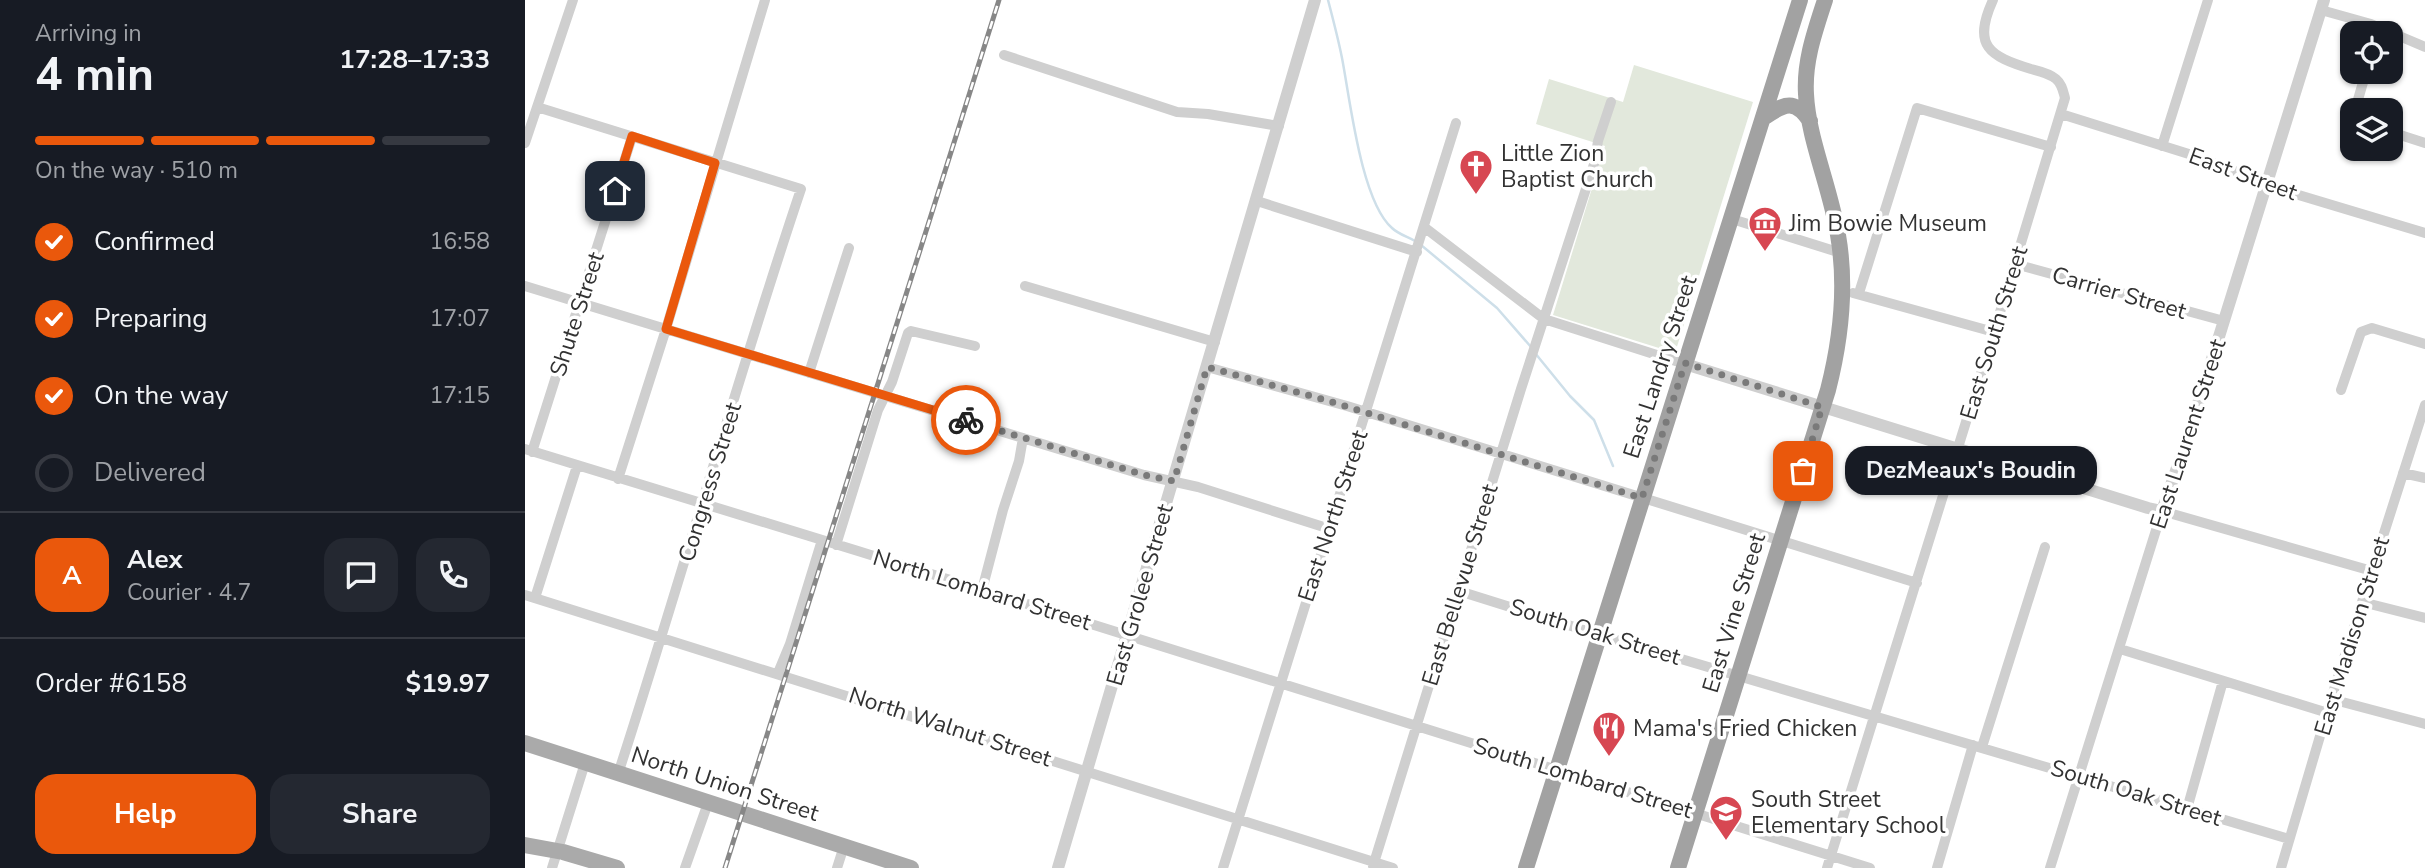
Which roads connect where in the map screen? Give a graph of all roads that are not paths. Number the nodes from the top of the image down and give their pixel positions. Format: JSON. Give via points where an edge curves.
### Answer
{"nodes":[{"id":1,"x":573,"y":0,"type":"edge"},
{"id":2,"x":765,"y":0,"type":"edge"},
{"id":3,"x":1315,"y":0,"type":"edge"},
{"id":4,"x":1800,"y":0,"type":"edge"},
{"id":5,"x":1825,"y":0,"type":"edge"},
{"id":6,"x":1993,"y":0,"type":"edge"},
{"id":7,"x":2208,"y":0,"type":"edge"},
{"id":8,"x":2323,"y":5,"type":"edge"},
{"id":9,"x":2357,"y":21,"type":"edge"},
{"id":10,"x":2403,"y":39,"type":"edge"},
{"id":11,"x":2425,"y":47,"type":"edge"},
{"id":12,"x":1003,"y":55,"type":"dead end"},
{"id":13,"x":1611,"y":102,"type":"dead end"},
{"id":14,"x":537,"y":107,"type":"junction"},
{"id":15,"x":2061,"y":114,"type":"junction"},
{"id":16,"x":1765,"y":117,"type":"junction"},
{"id":17,"x":1810,"y":121,"type":"junction"},
{"id":18,"x":1456,"y":123,"type":"dead end"},
{"id":19,"x":1279,"y":126,"type":"junction"},
{"id":20,"x":632,"y":136,"type":"junction"},
{"id":21,"x":2403,"y":136,"type":"edge"},
{"id":22,"x":2425,"y":142,"type":"edge"},
{"id":23,"x":525,"y":143,"type":"edge"},
{"id":24,"x":2162,"y":146,"type":"junction"},
{"id":25,"x":2051,"y":147,"type":"junction"},
{"id":26,"x":715,"y":163,"type":"junction"},
{"id":27,"x":2267,"y":184,"type":"junction"},
{"id":28,"x":1257,"y":201,"type":"junction"},
{"id":29,"x":1732,"y":219,"type":"junction"},
{"id":30,"x":1424,"y":227,"type":"junction"},
{"id":31,"x":2425,"y":233,"type":"edge"},
{"id":32,"x":1419,"y":246,"type":"junction"},
{"id":33,"x":849,"y":248,"type":"dead end"},
{"id":34,"x":1841,"y":253,"type":"junction"},
{"id":35,"x":2015,"y":264,"type":"junction"},
{"id":36,"x":525,"y":286,"type":"edge"},
{"id":37,"x":1025,"y":286,"type":"dead end"},
{"id":38,"x":1842,"y":292,"type":"junction"},
{"id":39,"x":1859,"y":293,"type":"junction"},
{"id":40,"x":580,"y":303,"type":"junction"},
{"id":41,"x":1544,"y":319,"type":"junction"},
{"id":42,"x":2224,"y":321,"type":"junction"},
{"id":43,"x":666,"y":329,"type":"junction"},
{"id":44,"x":1994,"y":332,"type":"junction"},
{"id":45,"x":1215,"y":342,"type":"junction"},
{"id":46,"x":2425,"y":344,"type":"edge"},
{"id":47,"x":975,"y":346,"type":"dead end"},
{"id":48,"x":749,"y":354,"type":"junction"},
{"id":49,"x":1685,"y":363,"type":"junction"},
{"id":50,"x":1207,"y":367,"type":"junction"},
{"id":51,"x":809,"y":373,"type":"junction"},
{"id":52,"x":2341,"y":390,"type":"dead end"},
{"id":53,"x":880,"y":394,"type":"junction"},
{"id":54,"x":2425,"y":405,"type":"edge"},
{"id":55,"x":1822,"y":407,"type":"junction"},
{"id":56,"x":1366,"y":413,"type":"junction"},
{"id":57,"x":1023,"y":438,"type":"junction"},
{"id":58,"x":1957,"y":449,"type":"junction"},
{"id":59,"x":529,"y":451,"type":"edge"},
{"id":60,"x":1501,"y":453,"type":"junction"},
{"id":61,"x":577,"y":466,"type":"junction"},
{"id":62,"x":2403,"y":473,"type":"junction"},
{"id":63,"x":2425,"y":478,"type":"edge"},
{"id":64,"x":618,"y":479,"type":"junction"},
{"id":65,"x":1174,"y":481,"type":"junction"},
{"id":66,"x":1642,"y":498,"type":"junction"},
{"id":67,"x":703,"y":505,"type":"junction"},
{"id":68,"x":2162,"y":511,"type":"junction"},
{"id":69,"x":1330,"y":529,"type":"junction"},
{"id":70,"x":1780,"y":542,"type":"junction"},
{"id":71,"x":829,"y":543,"type":"junction"},
{"id":72,"x":2045,"y":547,"type":"dead end"},
{"id":73,"x":2372,"y":571,"type":"junction"},
{"id":74,"x":1917,"y":583,"type":"junction"},
{"id":75,"x":982,"y":590,"type":"junction"},
{"id":76,"x":1459,"y":591,"type":"junction"},
{"id":77,"x":530,"y":596,"type":"edge"},
{"id":78,"x":2362,"y":602,"type":"junction"},
{"id":79,"x":2425,"y":618,"type":"edge"},
{"id":80,"x":1600,"y":635,"type":"junction"},
{"id":81,"x":1128,"y":636,"type":"junction"},
{"id":82,"x":662,"y":638,"type":"junction"},
{"id":83,"x":2120,"y":649,"type":"junction"},
{"id":84,"x":778,"y":673,"type":"junction"},
{"id":85,"x":1738,"y":675,"type":"junction"},
{"id":86,"x":2223,"y":681,"type":"junction"},
{"id":87,"x":1281,"y":683,"type":"junction"},
{"id":88,"x":2331,"y":699,"type":"junction"},
{"id":89,"x":2328,"y":713,"type":"junction"},
{"id":90,"x":1875,"y":716,"type":"junction"},
{"id":91,"x":2425,"y":724,"type":"edge"},
{"id":92,"x":1417,"y":726,"type":"junction"},
{"id":93,"x":525,"y":743,"type":"edge"},
{"id":94,"x":1977,"y":746,"type":"junction"},
{"id":95,"x":585,"y":763,"type":"junction"},
{"id":96,"x":1557,"y":770,"type":"junction"},
{"id":97,"x":1087,"y":771,"type":"junction"},
{"id":98,"x":618,"y":774,"type":"junction"},
{"id":99,"x":2079,"y":776,"type":"junction"},
{"id":100,"x":708,"y":803,"type":"junction"},
{"id":101,"x":2187,"y":808,"type":"junction"},
{"id":102,"x":1695,"y":813,"type":"junction"},
{"id":103,"x":1238,"y":819,"type":"junction"},
{"id":104,"x":2290,"y":839,"type":"junction"},
{"id":105,"x":525,"y":845,"type":"edge"},
{"id":106,"x":844,"y":846,"type":"junction"},
{"id":107,"x":557,"y":851,"type":"junction"},
{"id":108,"x":1831,"y":855,"type":"junction"},
{"id":109,"x":1373,"y":865,"type":"edge"},
{"id":110,"x":552,"y":868,"type":"edge"},
{"id":111,"x":617,"y":868,"type":"edge"},
{"id":112,"x":685,"y":868,"type":"edge"},
{"id":113,"x":837,"y":868,"type":"edge"},
{"id":114,"x":911,"y":868,"type":"edge"},
{"id":115,"x":1058,"y":868,"type":"edge"},
{"id":116,"x":1223,"y":868,"type":"edge"},
{"id":117,"x":1393,"y":868,"type":"edge"},
{"id":118,"x":1525,"y":868,"type":"edge"},
{"id":119,"x":1678,"y":868,"type":"edge"},
{"id":120,"x":1827,"y":868,"type":"edge"},
{"id":121,"x":1870,"y":868,"type":"edge"},
{"id":122,"x":1937,"y":868,"type":"edge"},
{"id":123,"x":2050,"y":868,"type":"edge"},
{"id":124,"x":2281,"y":868,"type":"edge"}],
"edges":[{"from":1,"to":14,"type":"street"},
{"from":2,"to":26,"type":"street"},
{"from":3,"to":19,"type":"street","name":"East Grolee Street"},
{"from":4,"to":16,"type":"highway","name":"East Landry Street"},
{"from":5,"to":17,"type":"highway","name":"East Vine Street","via":[[1807,63]]},
{"from":6,"to":15,"type":"street","name":"East South Street","via":[[1984,29],[1990,50],[2006,62],[2055,78],[2065,98]]},
{"from":7,"to":24,"type":"street"},
{"from":8,"to":9,"type":"street"},
{"from":8,"to":27,"type":"street","name":"East Laurent Street"},
{"from":10,"to":11,"type":"street"},
{"from":12,"to":19,"type":"street","via":[[1177,112]]},
{"from":13,"to":41,"type":"street","name":"East Bellevue Street"},
{"from":14,"to":20,"type":"street"},
{"from":14,"to":23,"type":"street"},
{"from":15,"to":24,"type":"street","name":"East Street"},
{"from":15,"to":25,"type":"street","name":"East South Street"},
{"from":16,"to":17,"type":"highway","via":[[1792,105]]},
{"from":16,"to":29,"type":"highway","name":"East Landry Street"},
{"from":17,"to":34,"type":"highway","name":"East Vine Street"},
{"from":18,"to":30,"type":"street","name":"East North Street"},
{"from":19,"to":28,"type":"street","name":"East Grolee Street"},
{"from":20,"to":26,"type":"street"},
{"from":20,"to":40,"type":"street","name":"Shute Street"},
{"from":21,"to":22,"type":"street"},
{"from":24,"to":27,"type":"street","name":"East Street"},
{"from":25,"to":35,"type":"street","name":"East South Street"},
{"from":25,"to":39,"type":"street","via":[[1917,108]]},
{"from":26,"to":43,"type":"street"},
{"from":26,"to":48,"type":"street","name":"Congress Street","via":[[801,189]]},
{"from":27,"to":31,"type":"street","name":"East Street"},
{"from":27,"to":42,"type":"street","name":"East Laurent Street"},
{"from":28,"to":32,"type":"street"},
{"from":28,"to":45,"type":"street","name":"East Grolee Street"},
{"from":29,"to":34,"type":"street"},
{"from":29,"to":49,"type":"highway","name":"East Landry Street"},
{"from":30,"to":32,"type":"street","name":"East North Street"},
{"from":30,"to":41,"type":"street"},
{"from":32,"to":56,"type":"street","name":"East North Street"},
{"from":33,"to":51,"type":"street"},
{"from":34,"to":38,"type":"highway","name":"East Vine Street"},
{"from":35,"to":42,"type":"street","name":"Carrier Street"},
{"from":35,"to":44,"type":"street","name":"East South Street"},
{"from":36,"to":40,"type":"street"},
{"from":37,"to":45,"type":"street"},
{"from":38,"to":39,"type":"street"},
{"from":38,"to":55,"type":"highway","name":"East Vine Street","via":[[1839,340]]},
{"from":39,"to":44,"type":"street"},
{"from":40,"to":43,"type":"street"},
{"from":40,"to":59,"type":"street","name":"Shute Street"},
{"from":41,"to":49,"type":"street"},
{"from":41,"to":60,"type":"street","name":"East Bellevue Street"},
{"from":42,"to":68,"type":"street","name":"East Laurent Street"},
{"from":43,"to":48,"type":"street"},
{"from":43,"to":64,"type":"street"},
{"from":44,"to":58,"type":"street","name":"East South Street"},
{"from":45,"to":50,"type":"street","name":"East Grolee Street"},
{"from":46,"to":52,"type":"street","via":[[2372,328],[2361,332]]},
{"from":47,"to":53,"type":"street","via":[[908,332],[892,382]]},
{"from":48,"to":51,"type":"street"},
{"from":48,"to":67,"type":"street","name":"Congress Street"},
{"from":49,"to":55,"type":"street"},
{"from":49,"to":66,"type":"highway","name":"East Landry Street"},
{"from":50,"to":56,"type":"street"},
{"from":50,"to":65,"type":"street","name":"East Grolee Street"},
{"from":51,"to":53,"type":"street"},
{"from":53,"to":57,"type":"street"},
{"from":53,"to":71,"type":"street"},
{"from":54,"to":62,"type":"street","name":"East Madison Street"},
{"from":55,"to":58,"type":"street"},
{"from":55,"to":70,"type":"highway","name":"East Vine Street"},
{"from":56,"to":60,"type":"street"},
{"from":56,"to":69,"type":"street","name":"East North Street"},
{"from":57,"to":65,"type":"street"},
{"from":57,"to":75,"type":"street"},
{"from":58,"to":68,"type":"street"},
{"from":58,"to":74,"type":"street","name":"East South Street"},
{"from":59,"to":61,"type":"street","name":"North Lombard Street"},
{"from":60,"to":66,"type":"street"},
{"from":60,"to":76,"type":"street","name":"East Bellevue Street"},
{"from":61,"to":64,"type":"street","name":"North Lombard Street"},
{"from":61,"to":77,"type":"street"},
{"from":62,"to":63,"type":"street"},
{"from":62,"to":73,"type":"street","name":"East Madison Street"},
{"from":64,"to":67,"type":"street","name":"North Lombard Street"},
{"from":65,"to":69,"type":"street"},
{"from":65,"to":81,"type":"street","name":"East Grolee Street"},
{"from":66,"to":70,"type":"street"},
{"from":66,"to":80,"type":"highway","name":"East Landry Street"},
{"from":67,"to":71,"type":"street","name":"North Lombard Street"},
{"from":67,"to":82,"type":"street","name":"Congress Street"},
{"from":68,"to":73,"type":"street"},
{"from":68,"to":83,"type":"street","name":"East Laurent Street"},
{"from":69,"to":87,"type":"street","name":"East North Street"},
{"from":70,"to":74,"type":"street"},
{"from":70,"to":85,"type":"highway","name":"East Vine Street"},
{"from":71,"to":75,"type":"street","name":"North Lombard Street"},
{"from":71,"to":84,"type":"street"},
{"from":72,"to":94,"type":"street"},
{"from":73,"to":78,"type":"street","name":"East Madison Street"},
{"from":74,"to":90,"type":"street","name":"East South Street"},
{"from":75,"to":81,"type":"street","name":"North Lombard Street"},
{"from":76,"to":80,"type":"street","name":"South Oak Street"},
{"from":76,"to":92,"type":"street","name":"East Bellevue Street"},
{"from":77,"to":82,"type":"street","name":"North Walnut Street"},
{"from":78,"to":79,"type":"street"},
{"from":78,"to":88,"type":"street","name":"East Madison Street"},
{"from":80,"to":85,"type":"street","name":"South Oak Street"},
{"from":80,"to":96,"type":"highway","name":"East Landry Street"},
{"from":81,"to":87,"type":"street","name":"North Lombard Street"},
{"from":81,"to":97,"type":"street","name":"East Grolee Street"},
{"from":82,"to":84,"type":"street","name":"North Walnut Street"},
{"from":82,"to":98,"type":"street","name":"Congress Street"},
{"from":83,"to":86,"type":"street"},
{"from":83,"to":99,"type":"street","name":"East Laurent Street"},
{"from":84,"to":97,"type":"street","name":"North Walnut Street"},
{"from":85,"to":90,"type":"street","name":"South Oak Street"},
{"from":85,"to":102,"type":"highway","name":"East Vine Street"},
{"from":86,"to":89,"type":"street"},
{"from":86,"to":101,"type":"street"},
{"from":87,"to":92,"type":"street","name":"North Lombard Street"},
{"from":87,"to":103,"type":"street","name":"East North Street"},
{"from":88,"to":89,"type":"street","name":"East Madison Street"},
{"from":88,"to":91,"type":"street"},
{"from":89,"to":104,"type":"street","name":"East Madison Street"},
{"from":90,"to":94,"type":"street","name":"South Oak Street"},
{"from":90,"to":108,"type":"street","name":"East South Street"},
{"from":92,"to":96,"type":"street","name":"South Lombard Street"},
{"from":92,"to":109,"type":"street","name":"East Bellevue Street"},
{"from":93,"to":95,"type":"main road","name":"North Union Street"},
{"from":94,"to":99,"type":"street","name":"South Oak Street"},
{"from":94,"to":122,"type":"street"},
{"from":95,"to":98,"type":"main road","name":"North Union Street"},
{"from":95,"to":107,"type":"street"},
{"from":96,"to":102,"type":"street","name":"South Lombard Street"},
{"from":96,"to":118,"type":"highway","name":"East Landry Street"},
{"from":97,"to":103,"type":"street","name":"North Walnut Street"},
{"from":97,"to":115,"type":"street","name":"East Grolee Street"},
{"from":98,"to":100,"type":"main road","name":"North Union Street"},
{"from":99,"to":101,"type":"street","name":"South Oak Street"},
{"from":99,"to":123,"type":"street","name":"East Laurent Street"},
{"from":100,"to":106,"type":"main road","name":"North Union Street"},
{"from":100,"to":112,"type":"street"},
{"from":101,"to":104,"type":"street","name":"South Oak Street"},
{"from":102,"to":108,"type":"street","name":"South Lombard Street"},
{"from":102,"to":119,"type":"highway","name":"East Vine Street"},
{"from":103,"to":109,"type":"street","name":"North Walnut Street"},
{"from":103,"to":116,"type":"street","name":"East North Street"},
{"from":104,"to":124,"type":"street","name":"East Madison Street"},
{"from":105,"to":107,"type":"main road"},
{"from":106,"to":113,"type":"street"},
{"from":106,"to":114,"type":"main road","name":"North Union Street"},
{"from":107,"to":110,"type":"street"},
{"from":107,"to":111,"type":"main road"},
{"from":108,"to":120,"type":"street","name":"East South Street"},
{"from":108,"to":121,"type":"street","name":"South Lombard Street"},
{"from":109,"to":117,"type":"street","name":"North Walnut Street"}]}
